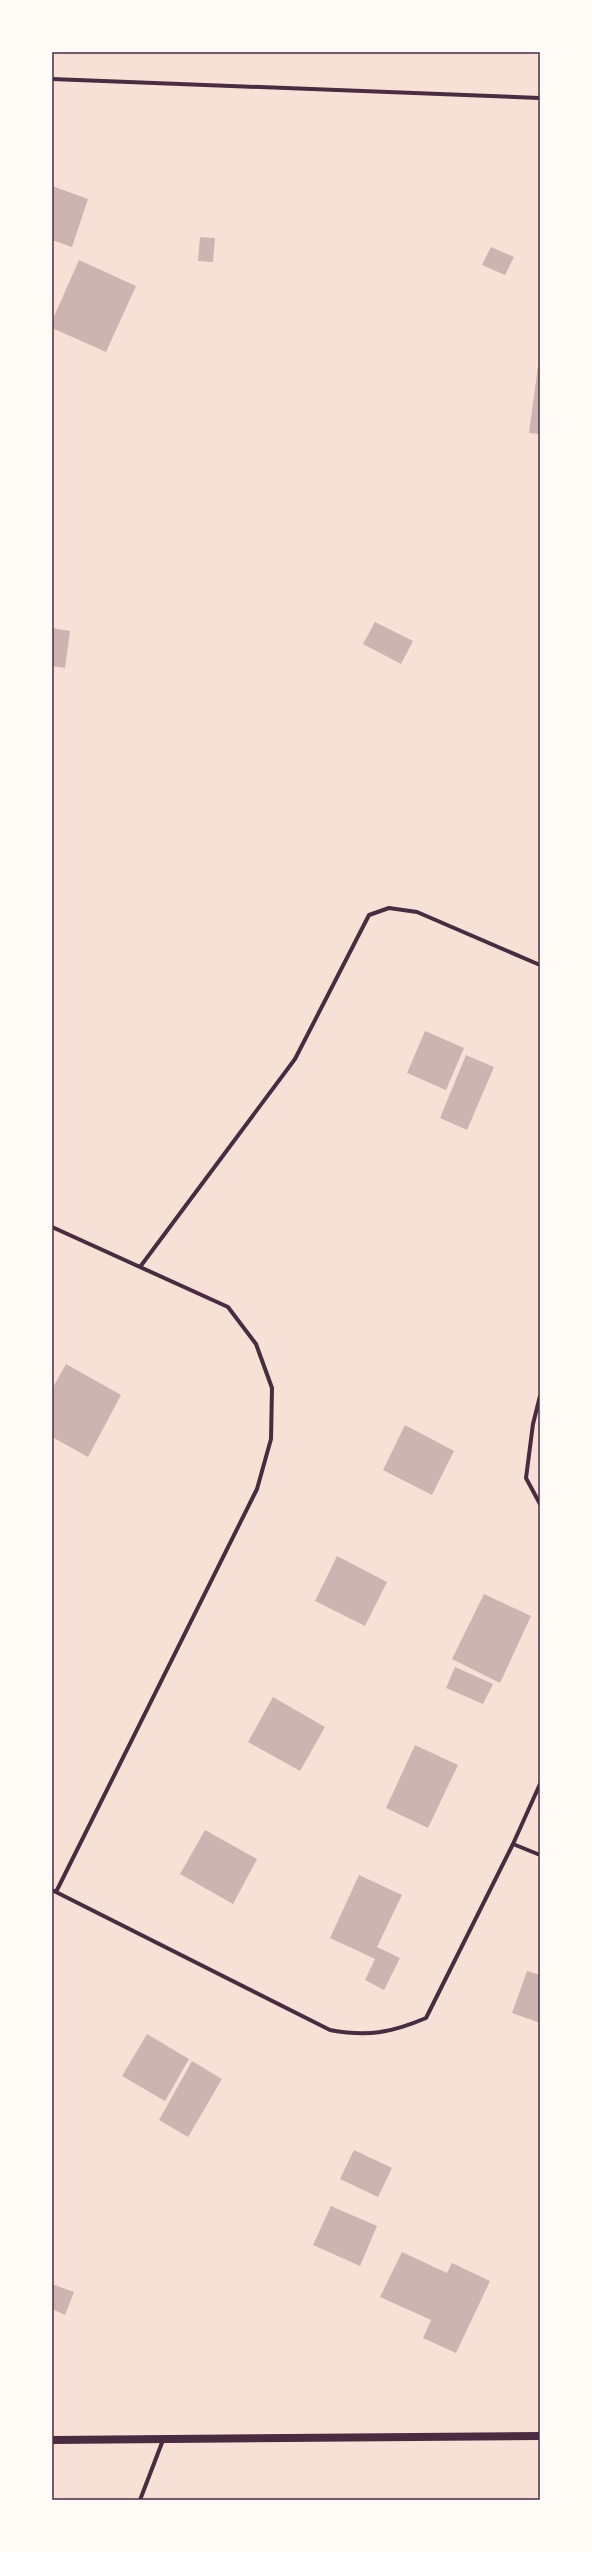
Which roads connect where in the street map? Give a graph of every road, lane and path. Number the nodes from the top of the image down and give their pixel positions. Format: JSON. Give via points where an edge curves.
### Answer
{"nodes":[{"id":1,"x":52,"y":79,"type":"edge"},
{"id":2,"x":540,"y":98,"type":"edge"},
{"id":3,"x":540,"y":965,"type":"edge"},
{"id":4,"x":52,"y":1227,"type":"edge"},
{"id":5,"x":140,"y":1267,"type":"junction"},
{"id":6,"x":540,"y":1396,"type":"edge"},
{"id":7,"x":540,"y":1504,"type":"edge"},
{"id":8,"x":540,"y":1784,"type":"edge"},
{"id":9,"x":513,"y":1844,"type":"junction"},
{"id":10,"x":540,"y":1855,"type":"edge"},
{"id":11,"x":54,"y":1891,"type":"edge"},
{"id":12,"x":540,"y":2436,"type":"edge"},
{"id":13,"x":52,"y":2440,"type":"edge"},
{"id":14,"x":163,"y":2440,"type":"junction"},
{"id":15,"x":140,"y":2500,"type":"edge"}],
"edges":[{"from":1,"to":2,"type":"street"},
{"from":3,"to":5,"type":"street","via":[[417,912],[389,908],[369,915],[295,1059]]},
{"from":4,"to":5,"type":"street"},
{"from":5,"to":11,"type":"street","via":[[228,1307],[256,1344],[272,1388],[271,1439],[257,1489]]},
{"from":6,"to":7,"type":"street","via":[[533,1424],[526,1478]]},
{"from":8,"to":9,"type":"street"},
{"from":9,"to":10,"type":"street"},
{"from":9,"to":11,"type":"street","via":[[426,2018],[403,2028],[379,2034],[355,2035],[330,2030]]},
{"from":12,"to":14,"type":"main road"},
{"from":13,"to":14,"type":"main road"},
{"from":14,"to":15,"type":"street"}]}
